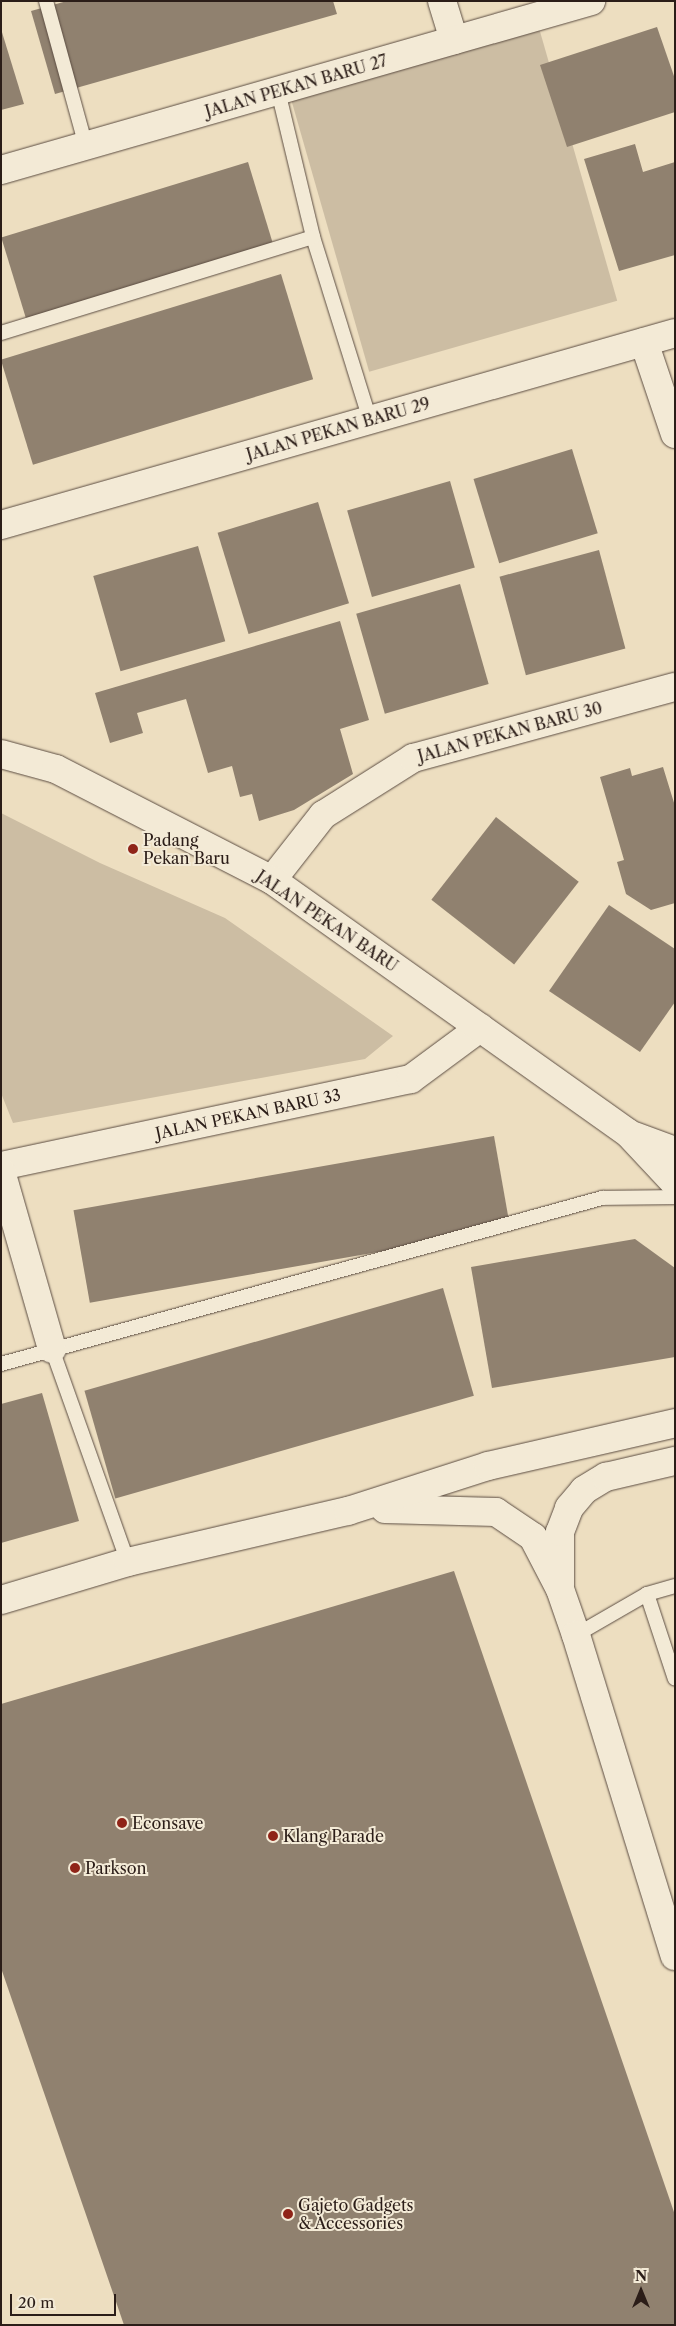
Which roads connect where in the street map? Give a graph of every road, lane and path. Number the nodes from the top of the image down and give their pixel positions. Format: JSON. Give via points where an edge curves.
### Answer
{"nodes":[{"id":1,"x":46,"y":1,"type":"edge"},
{"id":2,"x":442,"y":1,"type":"edge"},
{"id":3,"x":591,"y":1,"type":"edge"},
{"id":4,"x":454,"y":40,"type":"junction"},
{"id":5,"x":278,"y":91,"type":"junction"},
{"id":6,"x":86,"y":146,"type":"junction"},
{"id":7,"x":1,"y":170,"type":"edge"},
{"id":8,"x":313,"y":237,"type":"junction"},
{"id":9,"x":1,"y":333,"type":"edge"},
{"id":10,"x":675,"y":334,"type":"edge"},
{"id":11,"x":644,"y":342,"type":"junction"},
{"id":12,"x":370,"y":420,"type":"junction"},
{"id":13,"x":675,"y":434,"type":"edge"},
{"id":14,"x":1,"y":526,"type":"edge"},
{"id":15,"x":675,"y":687,"type":"edge"},
{"id":16,"x":1,"y":754,"type":"edge"},
{"id":17,"x":272,"y":880,"type":"junction"},
{"id":18,"x":480,"y":1028,"type":"junction"},
{"id":19,"x":628,"y":1133,"type":"junction"},
{"id":20,"x":675,"y":1151,"type":"edge"},
{"id":21,"x":1,"y":1166,"type":"edge"},
{"id":22,"x":1,"y":1171,"type":"edge"},
{"id":23,"x":675,"y":1183,"type":"edge"},
{"id":24,"x":675,"y":1197,"type":"edge"},
{"id":25,"x":52,"y":1349,"type":"junction"},
{"id":26,"x":1,"y":1364,"type":"edge"},
{"id":27,"x":675,"y":1423,"type":"edge"},
{"id":28,"x":675,"y":1461,"type":"edge"},
{"id":29,"x":348,"y":1512,"type":"junction"},
{"id":30,"x":128,"y":1562,"type":"junction"},
{"id":31,"x":675,"y":1586,"type":"edge"},
{"id":32,"x":560,"y":1589,"type":"junction"},
{"id":33,"x":647,"y":1594,"type":"junction"},
{"id":34,"x":1,"y":1600,"type":"edge"},
{"id":35,"x":576,"y":1635,"type":"junction"},
{"id":36,"x":675,"y":1679,"type":"edge"},
{"id":37,"x":675,"y":1956,"type":"edge"}],
"edges":[{"from":1,"to":6,"type":"lane"},
{"from":2,"to":4,"type":"street"},
{"from":3,"to":4,"type":"street","name":"JALAN PEKAN BARU 27"},
{"from":4,"to":5,"type":"street","name":"JALAN PEKAN BARU 27"},
{"from":5,"to":6,"type":"street","name":"JALAN PEKAN BARU 27"},
{"from":5,"to":8,"type":"lane"},
{"from":6,"to":7,"type":"street","name":"JALAN PEKAN BARU 27"},
{"from":8,"to":9,"type":"lane"},
{"from":8,"to":12,"type":"lane"},
{"from":10,"to":11,"type":"street","name":"JALAN PEKAN BARU 29"},
{"from":11,"to":12,"type":"street","name":"JALAN PEKAN BARU 29"},
{"from":11,"to":13,"type":"street"},
{"from":12,"to":14,"type":"street","name":"JALAN PEKAN BARU 29"},
{"from":15,"to":17,"type":"street","name":"JALAN PEKAN BARU 30","via":[[413,758],[323,816]]},
{"from":16,"to":17,"type":"street","name":"JALAN PEKAN BARU","via":[[56,769]]},
{"from":17,"to":18,"type":"street","name":"JALAN PEKAN BARU"},
{"from":18,"to":19,"type":"street","name":"JALAN PEKAN BARU"},
{"from":18,"to":21,"type":"street","name":"JALAN PEKAN BARU 33","via":[[411,1079]]},
{"from":19,"to":20,"type":"street","name":"JALAN PEKAN BARU"},
{"from":19,"to":23,"type":"street","name":"JALAN PEKAN BARU"},
{"from":22,"to":25,"type":"street"},
{"from":24,"to":25,"type":"lane","via":[[602,1198]]},
{"from":25,"to":26,"type":"lane"},
{"from":25,"to":30,"type":"lane"},
{"from":27,"to":29,"type":"street","via":[[488,1466]]},
{"from":28,"to":32,"type":"street","via":[[606,1477],[584,1490],[569,1508],[560,1532]]},
{"from":29,"to":30,"type":"street"},
{"from":29,"to":32,"type":"street","via":[[423,1507],[496,1512],[533,1538]]},
{"from":30,"to":34,"type":"street"},
{"from":31,"to":33,"type":"lane"},
{"from":32,"to":35,"type":"street"},
{"from":33,"to":35,"type":"lane"},
{"from":33,"to":36,"type":"lane"},
{"from":35,"to":37,"type":"street"}]}
